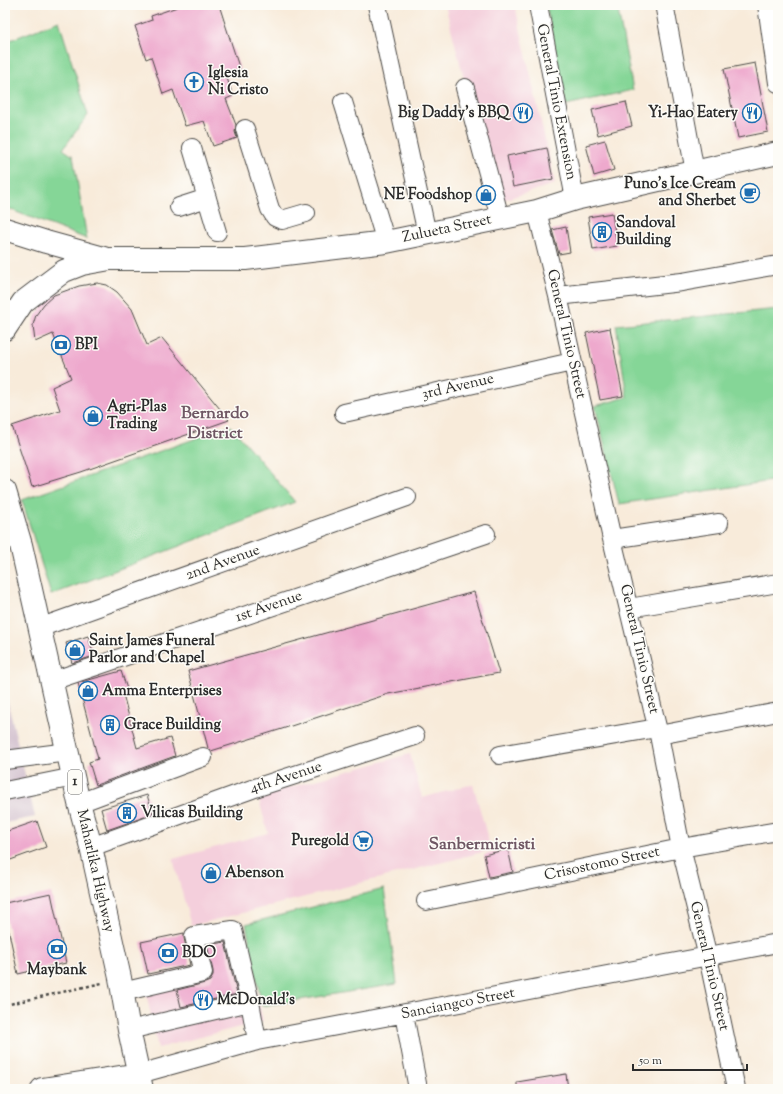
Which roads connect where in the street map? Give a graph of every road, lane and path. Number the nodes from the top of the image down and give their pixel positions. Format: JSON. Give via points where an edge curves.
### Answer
{"nodes":[{"id":1,"x":377,"y":5,"type":"edge"},
{"id":2,"x":538,"y":5,"type":"edge"},
{"id":3,"x":768,"y":5,"type":"edge"},
{"id":4,"x":665,"y":9,"type":"dead end"},
{"id":5,"x":778,"y":83,"type":"edge"},
{"id":6,"x":464,"y":88,"type":"dead end"},
{"id":7,"x":343,"y":102,"type":"dead end"},
{"id":8,"x":245,"y":129,"type":"dead end"},
{"id":9,"x":192,"y":148,"type":"dead end"},
{"id":10,"x":778,"y":153,"type":"edge"},
{"id":11,"x":695,"y":172,"type":"junction"},
{"id":12,"x":207,"y":198,"type":"junction"},
{"id":13,"x":575,"y":199,"type":"junction"},
{"id":14,"x":180,"y":207,"type":"dead end"},
{"id":15,"x":537,"y":210,"type":"junction"},
{"id":16,"x":306,"y":213,"type":"dead end"},
{"id":17,"x":500,"y":218,"type":"junction"},
{"id":18,"x":5,"y":229,"type":"edge"},
{"id":19,"x":217,"y":232,"type":"dead end"},
{"id":20,"x":427,"y":234,"type":"junction"},
{"id":21,"x":386,"y":242,"type":"junction"},
{"id":22,"x":110,"y":259,"type":"junction"},
{"id":23,"x":778,"y":265,"type":"edge"},
{"id":24,"x":558,"y":296,"type":"junction"},
{"id":25,"x":5,"y":329,"type":"edge"},
{"id":26,"x":572,"y":362,"type":"junction"},
{"id":27,"x":344,"y":412,"type":"dead end"},
{"id":28,"x":5,"y":491,"type":"edge"},
{"id":29,"x":407,"y":497,"type":"dead end"},
{"id":30,"x":719,"y":523,"type":"dead end"},
{"id":31,"x":10,"y":525,"type":"edge"},
{"id":32,"x":486,"y":534,"type":"dead end"},
{"id":33,"x":612,"y":539,"type":"junction"},
{"id":34,"x":778,"y":583,"type":"edge"},
{"id":35,"x":629,"y":608,"type":"junction"},
{"id":36,"x":39,"y":628,"type":"junction"},
{"id":37,"x":52,"y":681,"type":"junction"},
{"id":38,"x":778,"y":712,"type":"edge"},
{"id":39,"x":658,"y":732,"type":"junction"},
{"id":40,"x":415,"y":736,"type":"dead end"},
{"id":41,"x":68,"y":752,"type":"junction"},
{"id":42,"x":500,"y":755,"type":"dead end"},
{"id":43,"x":203,"y":757,"type":"dead end"},
{"id":44,"x":5,"y":760,"type":"edge"},
{"id":45,"x":74,"y":777,"type":"junction"},
{"id":46,"x":5,"y":791,"type":"edge"},
{"id":47,"x":79,"y":803,"type":"junction"},
{"id":48,"x":778,"y":831,"type":"edge"},
{"id":49,"x":90,"y":847,"type":"junction"},
{"id":50,"x":681,"y":848,"type":"junction"},
{"id":51,"x":426,"y":901,"type":"dead end"},
{"id":52,"x":778,"y":943,"type":"edge"},
{"id":53,"x":708,"y":957,"type":"junction"},
{"id":54,"x":121,"y":985,"type":"junction"},
{"id":55,"x":250,"y":1002,"type":"junction"},
{"id":56,"x":5,"y":1005,"type":"edge"},
{"id":57,"x":404,"y":1014,"type":"junction"},
{"id":58,"x":129,"y":1030,"type":"junction"},
{"id":59,"x":258,"y":1042,"type":"junction"},
{"id":60,"x":141,"y":1081,"type":"edge"},
{"id":61,"x":42,"y":1089,"type":"edge"},
{"id":62,"x":418,"y":1089,"type":"edge"},
{"id":63,"x":736,"y":1089,"type":"edge"}],
"edges":[{"from":1,"to":20,"type":"street"},
{"from":2,"to":13,"type":"street","name":"General Tinio Extension"},
{"from":3,"to":5,"type":"street"},
{"from":4,"to":11,"type":"street"},
{"from":6,"to":17,"type":"street"},
{"from":7,"to":21,"type":"street"},
{"from":8,"to":16,"type":"street","via":[[270,209],[275,217],[282,220]]},
{"from":9,"to":12,"type":"street"},
{"from":10,"to":11,"type":"main road","name":"Zulueta Street"},
{"from":11,"to":13,"type":"main road","name":"Zulueta Street"},
{"from":12,"to":14,"type":"street"},
{"from":12,"to":19,"type":"street"},
{"from":13,"to":15,"type":"main road","name":"Zulueta Street"},
{"from":15,"to":17,"type":"main road","name":"Zulueta Street"},
{"from":15,"to":24,"type":"street","name":"General Tinio Street"},
{"from":17,"to":20,"type":"main road","name":"Zulueta Street"},
{"from":18,"to":22,"type":"main road","name":"Zulueta Street"},
{"from":20,"to":21,"type":"main road","name":"Zulueta Street"},
{"from":21,"to":22,"type":"main road","name":"Zulueta Street","via":[[245,259]]},
{"from":22,"to":25,"type":"main road","name":"Zulueta Street","via":[[82,264],[64,271],[23,302]]},
{"from":23,"to":24,"type":"street","via":[[682,282]]},
{"from":24,"to":26,"type":"street","name":"General Tinio Street"},
{"from":26,"to":27,"type":"street","name":"3rd Avenue"},
{"from":26,"to":33,"type":"street","name":"General Tinio Street"},
{"from":28,"to":31,"type":"main road","name":"Maharlika Highway","number":"1"},
{"from":29,"to":36,"type":"street","name":"2nd Avenue"},
{"from":30,"to":33,"type":"street"},
{"from":31,"to":36,"type":"main road","name":"Maharlika Highway","number":"1","via":[[21,545]]},
{"from":32,"to":37,"type":"street","name":"1st Avenue"},
{"from":33,"to":35,"type":"street","name":"General Tinio Street"},
{"from":34,"to":35,"type":"street"},
{"from":35,"to":39,"type":"street","name":"General Tinio Street"},
{"from":36,"to":37,"type":"main road","name":"Maharlika Highway","number":"1"},
{"from":37,"to":41,"type":"main road","name":"Maharlika Highway","number":"1"},
{"from":38,"to":39,"type":"street"},
{"from":39,"to":42,"type":"street"},
{"from":39,"to":50,"type":"street","name":"General Tinio Street"},
{"from":40,"to":49,"type":"street","name":"4th Avenue","via":[[252,789]]},
{"from":41,"to":44,"type":"street"},
{"from":41,"to":45,"type":"main road","name":"Maharlika Highway","number":"1"},
{"from":43,"to":47,"type":"street"},
{"from":45,"to":46,"type":"street"},
{"from":45,"to":47,"type":"main road","name":"Maharlika Highway","number":"1"},
{"from":47,"to":49,"type":"main road","name":"Maharlika Highway","number":"1"},
{"from":48,"to":50,"type":"street","name":"Crisostomo Street"},
{"from":49,"to":54,"type":"main road","name":"Maharlika Highway","number":"1"},
{"from":50,"to":51,"type":"street","name":"Crisostomo Street"},
{"from":50,"to":53,"type":"street","name":"General Tinio Street"},
{"from":52,"to":53,"type":"street","name":"Sanciangco Street"},
{"from":53,"to":57,"type":"street","name":"Sanciangco Street"},
{"from":53,"to":63,"type":"street","name":"General Tinio Street"},
{"from":54,"to":55,"type":"street","via":[[203,973],[194,936],[233,930]]},
{"from":54,"to":56,"type":"path"},
{"from":54,"to":58,"type":"main road","name":"Maharlika Highway","number":"1"},
{"from":55,"to":58,"type":"street"},
{"from":55,"to":59,"type":"street"},
{"from":57,"to":59,"type":"street","name":"Sanciangco Street"},
{"from":57,"to":62,"type":"street"},
{"from":58,"to":60,"type":"main road","name":"Maharlika Highway","number":"1"},
{"from":59,"to":60,"type":"street","name":"Sanciangco Street"},
{"from":60,"to":61,"type":"main road"}]}
